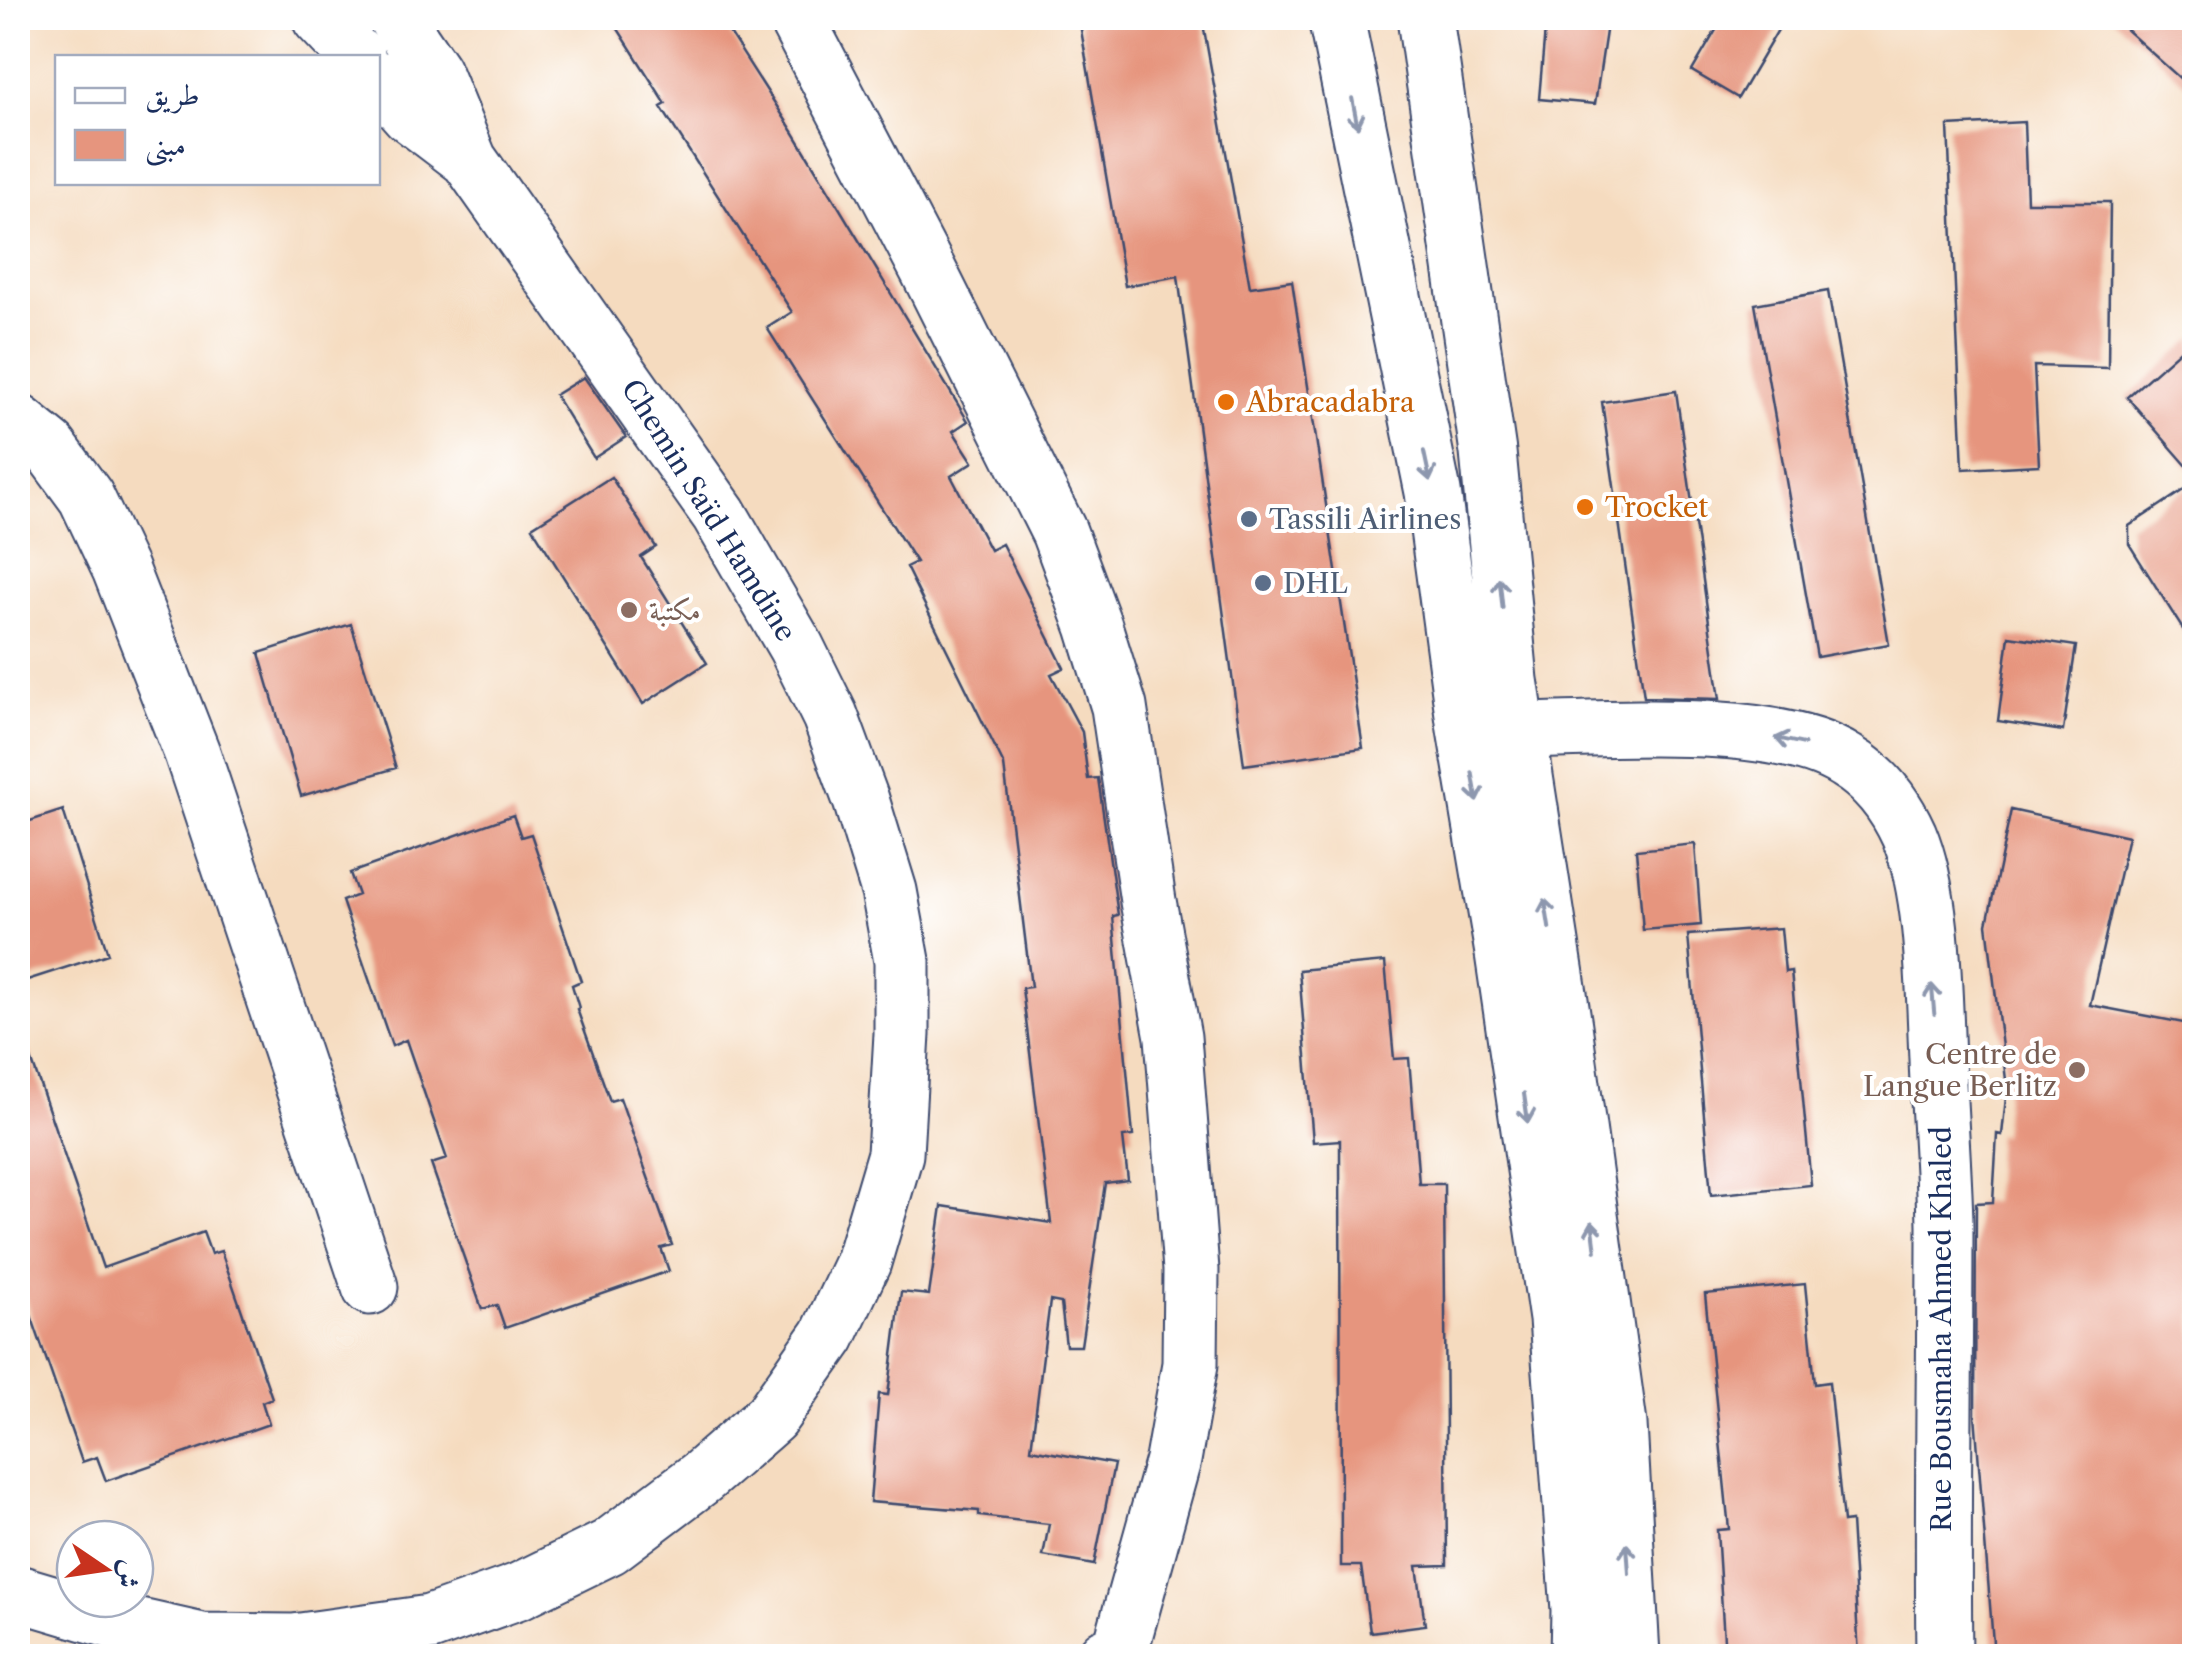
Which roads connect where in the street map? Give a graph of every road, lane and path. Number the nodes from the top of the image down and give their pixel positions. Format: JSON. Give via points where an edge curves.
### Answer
{"nodes":[{"id":1,"x":320,"y":18,"type":"edge"},
{"id":2,"x":396,"y":18,"type":"edge"},
{"id":3,"x":796,"y":18,"type":"edge"},
{"id":4,"x":1336,"y":18,"type":"edge"},
{"id":5,"x":1425,"y":18,"type":"edge"},
{"id":6,"x":355,"y":55,"type":"edge"},
{"id":7,"x":380,"y":81,"type":"edge"},
{"id":8,"x":470,"y":160,"type":"junction"},
{"id":9,"x":18,"y":422,"type":"edge"},
{"id":10,"x":1518,"y":732,"type":"junction"},
{"id":11,"x":370,"y":1287,"type":"dead end"},
{"id":12,"x":18,"y":1593,"type":"edge"},
{"id":13,"x":1106,"y":1656,"type":"edge"},
{"id":14,"x":1578,"y":1656,"type":"edge"},
{"id":15,"x":1632,"y":1656,"type":"edge"},
{"id":16,"x":1944,"y":1656,"type":"edge"}],
"edges":[{"from":1,"to":6,"type":"main road"},
{"from":2,"to":8,"type":"main road","via":[[433,72]]},
{"from":3,"to":13,"type":"main road","via":[[1050,515],[1119,708],[1173,1037],[1191,1270],[1190,1364],[1173,1460],[1120,1652]]},
{"from":4,"to":14,"type":"main road","one_way":true,"via":[[1433,492],[1509,992],[1557,1320]]},
{"from":10,"to":5,"type":"main road","one_way":true,"via":[[1488,452]]},
{"from":7,"to":8,"type":"main road","via":[[409,114]]},
{"from":8,"to":12,"type":"main road","name":"Chemin Saïd Hamdine","via":[[718,514],[796,647],[862,800],[902,961],[895,1154],[863,1262],[828,1336],[771,1418],[610,1546],[520,1591],[430,1623],[294,1642],[202,1641]]},
{"from":9,"to":11,"type":"main road","via":[[50,448],[86,498],[120,568],[192,754]]},
{"from":15,"to":10,"type":"main road","one_way":true,"via":[[1618,1424]]},
{"from":16,"to":10,"type":"main road","name":"Rue Bousmaha Ahmed Khaled","one_way":true,"via":[[1944,1203],[1924,892],[1910,836],[1887,795],[1846,760],[1799,742],[1686,728]]}]}
